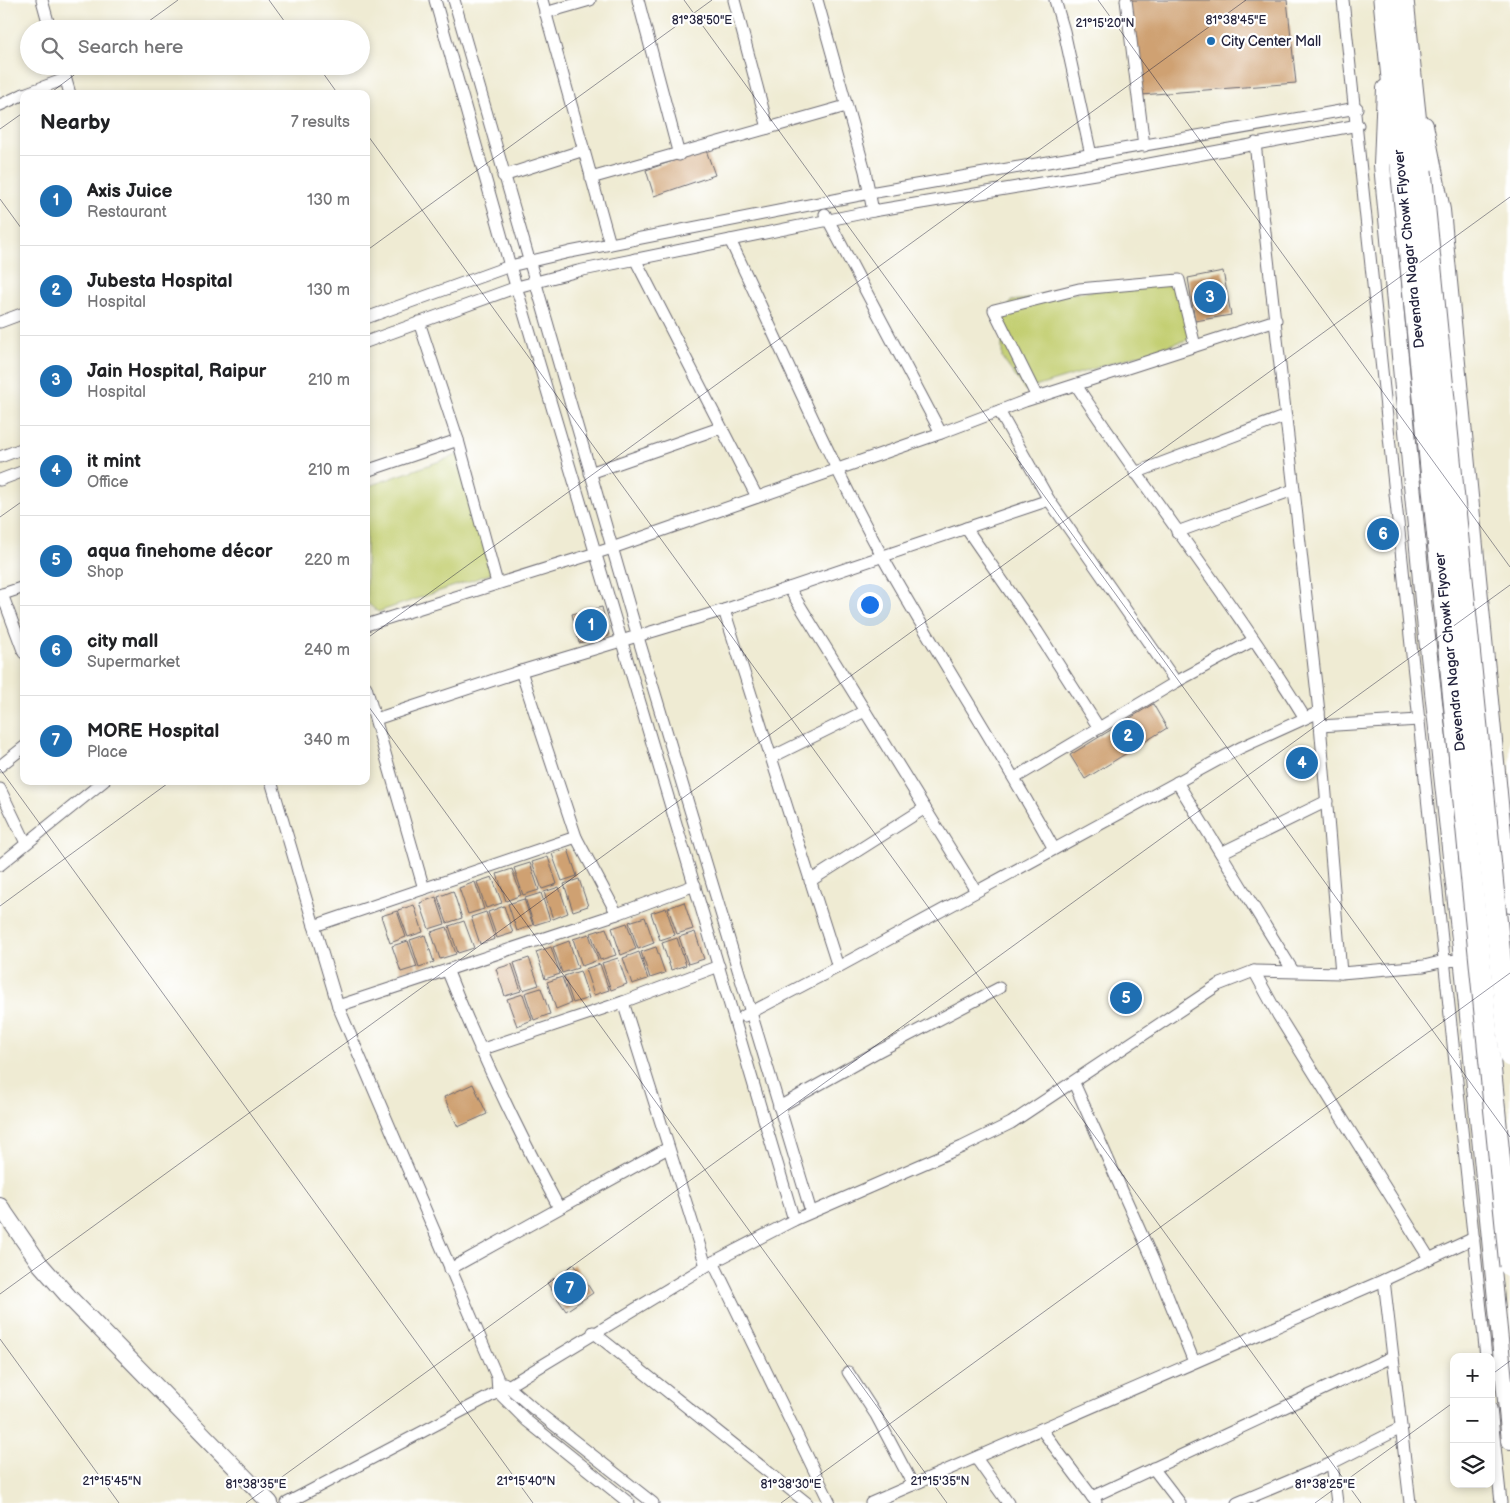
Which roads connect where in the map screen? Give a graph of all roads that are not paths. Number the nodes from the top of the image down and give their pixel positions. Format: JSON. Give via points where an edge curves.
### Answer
{"nodes":[{"id":1,"x":42,"y":0,"type":"edge"},
{"id":2,"x":435,"y":0,"type":"edge"},
{"id":3,"x":454,"y":0,"type":"edge"},
{"id":4,"x":542,"y":0,"type":"edge"},
{"id":5,"x":590,"y":0,"type":"edge"},
{"id":6,"x":638,"y":0,"type":"edge"},
{"id":7,"x":734,"y":0,"type":"edge"},
{"id":8,"x":817,"y":0,"type":"edge"},
{"id":9,"x":1055,"y":0,"type":"edge"},
{"id":10,"x":1126,"y":0,"type":"edge"},
{"id":11,"x":1343,"y":0,"type":"edge"},
{"id":12,"x":1377,"y":0,"type":"edge"},
{"id":13,"x":1384,"y":0,"type":"edge"},
{"id":14,"x":1403,"y":0,"type":"edge"},
{"id":15,"x":1409,"y":0,"type":"edge"},
{"id":16,"x":545,"y":13,"type":"junction"},
{"id":17,"x":48,"y":20,"type":"edge"},
{"id":18,"x":1397,"y":37,"type":"junction"},
{"id":19,"x":64,"y":75,"type":"edge"},
{"id":20,"x":65,"y":78,"type":"junction"},
{"id":21,"x":34,"y":90,"type":"edge"},
{"id":22,"x":69,"y":90,"type":"edge"},
{"id":23,"x":20,"y":96,"type":"edge"},
{"id":24,"x":0,"y":105,"type":"edge"},
{"id":25,"x":846,"y":106,"type":"junction"},
{"id":26,"x":1356,"y":108,"type":"junction"},
{"id":27,"x":1358,"y":126,"type":"junction"},
{"id":28,"x":768,"y":128,"type":"junction"},
{"id":29,"x":1255,"y":143,"type":"junction"},
{"id":30,"x":1144,"y":146,"type":"junction"},
{"id":31,"x":584,"y":150,"type":"junction"},
{"id":32,"x":679,"y":155,"type":"junction"},
{"id":33,"x":1091,"y":155,"type":"junction"},
{"id":34,"x":1411,"y":174,"type":"junction"},
{"id":35,"x":503,"y":176,"type":"junction"},
{"id":36,"x":591,"y":178,"type":"junction"},
{"id":37,"x":870,"y":193,"type":"junction"},
{"id":38,"x":822,"y":203,"type":"junction"},
{"id":39,"x":874,"y":211,"type":"junction"},
{"id":40,"x":826,"y":220,"type":"junction"},
{"id":41,"x":730,"y":240,"type":"junction"},
{"id":42,"x":610,"y":244,"type":"junction"},
{"id":43,"x":635,"y":259,"type":"junction"},
{"id":44,"x":528,"y":261,"type":"junction"},
{"id":45,"x":510,"y":266,"type":"junction"},
{"id":46,"x":534,"y":283,"type":"junction"},
{"id":47,"x":517,"y":288,"type":"junction"},
{"id":48,"x":20,"y":314,"type":"edge"},
{"id":49,"x":370,"y":317,"type":"edge"},
{"id":50,"x":1276,"y":320,"type":"junction"},
{"id":51,"x":0,"y":322,"type":"edge"},
{"id":52,"x":419,"y":322,"type":"junction"},
{"id":53,"x":370,"y":340,"type":"edge"},
{"id":54,"x":1195,"y":346,"type":"junction"},
{"id":55,"x":1076,"y":385,"type":"junction"},
{"id":56,"x":1037,"y":397,"type":"junction"},
{"id":57,"x":999,"y":411,"type":"junction"},
{"id":58,"x":1286,"y":416,"type":"junction"},
{"id":59,"x":720,"y":428,"type":"junction"},
{"id":60,"x":942,"y":433,"type":"junction"},
{"id":61,"x":458,"y":440,"type":"junction"},
{"id":62,"x":20,"y":450,"type":"edge"},
{"id":63,"x":0,"y":457,"type":"edge"},
{"id":64,"x":837,"y":468,"type":"junction"},
{"id":65,"x":370,"y":470,"type":"edge"},
{"id":66,"x":20,"y":472,"type":"edge"},
{"id":67,"x":590,"y":473,"type":"junction"},
{"id":68,"x":1135,"y":473,"type":"junction"},
{"id":69,"x":0,"y":480,"type":"edge"},
{"id":70,"x":1293,"y":490,"type":"junction"},
{"id":71,"x":757,"y":497,"type":"junction"},
{"id":72,"x":1048,"y":500,"type":"junction"},
{"id":73,"x":966,"y":528,"type":"junction"},
{"id":74,"x":1177,"y":532,"type":"junction"},
{"id":75,"x":612,"y":548,"type":"junction"},
{"id":76,"x":596,"y":553,"type":"junction"},
{"id":77,"x":883,"y":556,"type":"junction"},
{"id":78,"x":497,"y":583,"type":"junction"},
{"id":79,"x":20,"y":588,"type":"edge"},
{"id":80,"x":789,"y":588,"type":"junction"},
{"id":81,"x":1,"y":595,"type":"edge"},
{"id":82,"x":724,"y":610,"type":"junction"},
{"id":83,"x":370,"y":624,"type":"edge"},
{"id":84,"x":638,"y":637,"type":"junction"},
{"id":85,"x":1254,"y":640,"type":"junction"},
{"id":86,"x":20,"y":643,"type":"edge"},
{"id":87,"x":621,"y":643,"type":"junction"},
{"id":88,"x":521,"y":671,"type":"junction"},
{"id":89,"x":1176,"y":682,"type":"junction"},
{"id":90,"x":370,"y":700,"type":"edge"},
{"id":91,"x":865,"y":711,"type":"junction"},
{"id":92,"x":1319,"y":712,"type":"junction"},
{"id":93,"x":1305,"y":718,"type":"junction"},
{"id":94,"x":376,"y":719,"type":"junction"},
{"id":95,"x":1419,"y":720,"type":"junction"},
{"id":96,"x":1320,"y":726,"type":"junction"},
{"id":97,"x":1099,"y":728,"type":"junction"},
{"id":98,"x":20,"y":750,"type":"edge"},
{"id":99,"x":772,"y":757,"type":"junction"},
{"id":100,"x":0,"y":766,"type":"edge"},
{"id":101,"x":1015,"y":778,"type":"junction"},
{"id":102,"x":1177,"y":782,"type":"junction"},
{"id":103,"x":99,"y":785,"type":"edge"},
{"id":104,"x":272,"y":785,"type":"edge"},
{"id":105,"x":0,"y":789,"type":"edge"},
{"id":106,"x":1327,"y":801,"type":"junction"},
{"id":107,"x":925,"y":808,"type":"junction"},
{"id":108,"x":576,"y":837,"type":"junction"},
{"id":109,"x":26,"y":844,"type":"junction"},
{"id":110,"x":1054,"y":849,"type":"junction"},
{"id":111,"x":1221,"y":853,"type":"junction"},
{"id":112,"x":0,"y":865,"type":"edge"},
{"id":113,"x":810,"y":882,"type":"junction"},
{"id":114,"x":695,"y":885,"type":"junction"},
{"id":115,"x":424,"y":889,"type":"junction"},
{"id":116,"x":976,"y":891,"type":"junction"},
{"id":117,"x":1510,"y":905,"type":"edge"},
{"id":118,"x":618,"y":914,"type":"junction"},
{"id":119,"x":314,"y":926,"type":"junction"},
{"id":120,"x":1444,"y":961,"type":"junction"},
{"id":121,"x":1510,"y":964,"type":"edge"},
{"id":122,"x":719,"y":966,"type":"junction"},
{"id":123,"x":1424,"y":966,"type":"junction"},
{"id":124,"x":838,"y":967,"type":"junction"},
{"id":125,"x":1463,"y":968,"type":"junction"},
{"id":126,"x":1254,"y":971,"type":"junction"},
{"id":127,"x":1293,"y":971,"type":"junction"},
{"id":128,"x":448,"y":972,"type":"junction"},
{"id":129,"x":1342,"y":973,"type":"junction"},
{"id":130,"x":1445,"y":974,"type":"junction"},
{"id":131,"x":1510,"y":980,"type":"edge"},
{"id":132,"x":999,"y":988,"type":"dead end"},
{"id":133,"x":623,"y":1002,"type":"junction"},
{"id":134,"x":338,"y":1006,"type":"junction"},
{"id":135,"x":750,"y":1012,"type":"junction"},
{"id":136,"x":736,"y":1021,"type":"junction"},
{"id":137,"x":480,"y":1050,"type":"junction"},
{"id":138,"x":1510,"y":1056,"type":"edge"},
{"id":139,"x":1074,"y":1083,"type":"junction"},
{"id":140,"x":779,"y":1107,"type":"junction"},
{"id":141,"x":668,"y":1148,"type":"junction"},
{"id":142,"x":559,"y":1208,"type":"junction"},
{"id":143,"x":811,"y":1212,"type":"junction"},
{"id":144,"x":2,"y":1216,"type":"edge"},
{"id":145,"x":794,"y":1220,"type":"junction"},
{"id":146,"x":1474,"y":1238,"type":"junction"},
{"id":147,"x":1429,"y":1258,"type":"junction"},
{"id":148,"x":709,"y":1264,"type":"junction"},
{"id":149,"x":1510,"y":1266,"type":"edge"},
{"id":150,"x":450,"y":1269,"type":"junction"},
{"id":151,"x":1384,"y":1280,"type":"junction"},
{"id":152,"x":593,"y":1332,"type":"junction"},
{"id":153,"x":1486,"y":1353,"type":"edge"},
{"id":154,"x":1392,"y":1357,"type":"junction"},
{"id":155,"x":1194,"y":1362,"type":"junction"},
{"id":156,"x":848,"y":1372,"type":"dead end"},
{"id":157,"x":497,"y":1377,"type":"junction"},
{"id":158,"x":508,"y":1386,"type":"junction"},
{"id":159,"x":498,"y":1392,"type":"junction"},
{"id":160,"x":1401,"y":1428,"type":"junction"},
{"id":161,"x":1041,"y":1429,"type":"junction"},
{"id":162,"x":1510,"y":1441,"type":"edge"},
{"id":163,"x":1495,"y":1443,"type":"edge"},
{"id":164,"x":976,"y":1458,"type":"junction"},
{"id":165,"x":1332,"y":1462,"type":"junction"},
{"id":166,"x":1153,"y":1468,"type":"junction"},
{"id":167,"x":912,"y":1485,"type":"junction"},
{"id":168,"x":1094,"y":1500,"type":"edge"},
{"id":169,"x":270,"y":1503,"type":"edge"},
{"id":170,"x":287,"y":1503,"type":"edge"},
{"id":171,"x":629,"y":1503,"type":"edge"},
{"id":172,"x":653,"y":1503,"type":"edge"},
{"id":173,"x":807,"y":1503,"type":"edge"},
{"id":174,"x":830,"y":1503,"type":"edge"},
{"id":175,"x":871,"y":1503,"type":"edge"},
{"id":176,"x":1008,"y":1503,"type":"edge"},
{"id":177,"x":1180,"y":1503,"type":"edge"},
{"id":178,"x":1237,"y":1503,"type":"edge"},
{"id":179,"x":1336,"y":1503,"type":"edge"},
{"id":180,"x":1410,"y":1503,"type":"edge"},
{"id":181,"x":1501,"y":1503,"type":"edge"}],
"edges":[{"from":1,"to":17,"type":"street"},
{"from":2,"to":45,"type":"street"},
{"from":3,"to":35,"type":"street"},
{"from":4,"to":16,"type":"street"},
{"from":5,"to":16,"type":"street"},
{"from":6,"to":32,"type":"street"},
{"from":7,"to":28,"type":"street"},
{"from":8,"to":25,"type":"street"},
{"from":9,"to":33,"type":"street"},
{"from":10,"to":30,"type":"street"},
{"from":11,"to":26,"type":"street"},
{"from":12,"to":18,"type":"street"},
{"from":13,"to":18,"type":"highway"},
{"from":14,"to":18,"type":"highway"},
{"from":15,"to":18,"type":"street"},
{"from":16,"to":31,"type":"street"},
{"from":18,"to":34,"type":"highway","name":"Devendra Nagar Chowk Flyover"},
{"from":18,"to":117,"type":"street","via":[[1442,210]]},
{"from":18,"to":125,"type":"street","via":[[1382,165],[1422,591]]},
{"from":19,"to":20,"type":"street"},
{"from":20,"to":21,"type":"street"},
{"from":20,"to":22,"type":"street"},
{"from":23,"to":24,"type":"street"},
{"from":25,"to":28,"type":"street"},
{"from":25,"to":37,"type":"street"},
{"from":26,"to":27,"type":"street"},
{"from":26,"to":30,"type":"street"},
{"from":27,"to":29,"type":"street"},
{"from":27,"to":95,"type":"street"},
{"from":28,"to":32,"type":"street"},
{"from":29,"to":39,"type":"street"},
{"from":29,"to":50,"type":"street"},
{"from":30,"to":33,"type":"street"},
{"from":31,"to":35,"type":"street"},
{"from":31,"to":36,"type":"street"},
{"from":32,"to":36,"type":"street"},
{"from":33,"to":37,"type":"street"},
{"from":34,"to":138,"type":"highway","name":"Devendra Nagar Chowk Flyover","bridge":true},
{"from":34,"to":149,"type":"highway","name":"Devendra Nagar Chowk Flyover","bridge":true},
{"from":35,"to":44,"type":"street"},
{"from":36,"to":42,"type":"street"},
{"from":37,"to":38,"type":"street"},
{"from":37,"to":39,"type":"street"},
{"from":38,"to":40,"type":"street"},
{"from":38,"to":42,"type":"street"},
{"from":39,"to":40,"type":"street"},
{"from":40,"to":41,"type":"street"},
{"from":40,"to":60,"type":"street"},
{"from":41,"to":43,"type":"street"},
{"from":41,"to":64,"type":"street"},
{"from":42,"to":44,"type":"street"},
{"from":43,"to":46,"type":"street"},
{"from":43,"to":59,"type":"street"},
{"from":44,"to":45,"type":"street"},
{"from":44,"to":46,"type":"street"},
{"from":45,"to":47,"type":"street"},
{"from":45,"to":49,"type":"street"},
{"from":46,"to":47,"type":"street"},
{"from":46,"to":67,"type":"street"},
{"from":47,"to":52,"type":"street"},
{"from":47,"to":76,"type":"street"},
{"from":48,"to":51,"type":"street"},
{"from":50,"to":54,"type":"street"},
{"from":50,"to":58,"type":"street"},
{"from":52,"to":53,"type":"street"},
{"from":52,"to":61,"type":"street"},
{"from":54,"to":55,"type":"street"},
{"from":54,"to":56,"type":"street","via":[[1179,280],[1079,288],[994,310]]},
{"from":55,"to":56,"type":"street"},
{"from":55,"to":68,"type":"street"},
{"from":56,"to":57,"type":"street"},
{"from":57,"to":60,"type":"street"},
{"from":57,"to":72,"type":"street"},
{"from":58,"to":68,"type":"street"},
{"from":58,"to":70,"type":"street"},
{"from":59,"to":67,"type":"street"},
{"from":59,"to":71,"type":"street"},
{"from":60,"to":64,"type":"street"},
{"from":61,"to":65,"type":"street"},
{"from":61,"to":78,"type":"street"},
{"from":62,"to":63,"type":"street"},
{"from":64,"to":71,"type":"street"},
{"from":64,"to":77,"type":"street"},
{"from":66,"to":69,"type":"street"},
{"from":67,"to":75,"type":"street"},
{"from":68,"to":74,"type":"street"},
{"from":70,"to":74,"type":"street"},
{"from":70,"to":92,"type":"street"},
{"from":71,"to":75,"type":"street"},
{"from":72,"to":73,"type":"street"},
{"from":72,"to":89,"type":"street"},
{"from":73,"to":77,"type":"street"},
{"from":73,"to":97,"type":"street","via":[[1037,630]]},
{"from":74,"to":85,"type":"street"},
{"from":75,"to":76,"type":"street"},
{"from":75,"to":84,"type":"street"},
{"from":76,"to":78,"type":"street"},
{"from":76,"to":87,"type":"street"},
{"from":77,"to":80,"type":"street"},
{"from":77,"to":101,"type":"street"},
{"from":78,"to":83,"type":"street"},
{"from":79,"to":81,"type":"street"},
{"from":80,"to":82,"type":"street"},
{"from":80,"to":91,"type":"street"},
{"from":81,"to":86,"type":"street"},
{"from":82,"to":84,"type":"street"},
{"from":82,"to":99,"type":"street"},
{"from":84,"to":87,"type":"street"},
{"from":84,"to":135,"type":"street"},
{"from":85,"to":89,"type":"street"},
{"from":85,"to":93,"type":"street"},
{"from":87,"to":88,"type":"street"},
{"from":87,"to":114,"type":"street"},
{"from":88,"to":94,"type":"street"},
{"from":88,"to":108,"type":"street"},
{"from":89,"to":97,"type":"street"},
{"from":90,"to":94,"type":"street"},
{"from":91,"to":99,"type":"street"},
{"from":91,"to":107,"type":"street"},
{"from":92,"to":93,"type":"street"},
{"from":92,"to":96,"type":"street"},
{"from":93,"to":102,"type":"street"},
{"from":94,"to":115,"type":"street"},
{"from":95,"to":96,"type":"street"},
{"from":95,"to":120,"type":"street"},
{"from":96,"to":106,"type":"street"},
{"from":97,"to":101,"type":"street"},
{"from":98,"to":100,"type":"street"},
{"from":99,"to":113,"type":"street"},
{"from":101,"to":110,"type":"street"},
{"from":102,"to":110,"type":"street"},
{"from":102,"to":111,"type":"street"},
{"from":103,"to":109,"type":"street"},
{"from":104,"to":119,"type":"street"},
{"from":105,"to":109,"type":"street"},
{"from":106,"to":111,"type":"street"},
{"from":106,"to":129,"type":"street"},
{"from":107,"to":113,"type":"street"},
{"from":107,"to":116,"type":"street"},
{"from":108,"to":115,"type":"street"},
{"from":108,"to":118,"type":"street"},
{"from":109,"to":112,"type":"street"},
{"from":110,"to":116,"type":"street"},
{"from":111,"to":127,"type":"street"},
{"from":113,"to":124,"type":"street"},
{"from":114,"to":118,"type":"street"},
{"from":114,"to":122,"type":"street"},
{"from":115,"to":119,"type":"street"},
{"from":116,"to":124,"type":"street"},
{"from":118,"to":128,"type":"street","via":[[548,935]]},
{"from":119,"to":134,"type":"street"},
{"from":120,"to":123,"type":"street"},
{"from":120,"to":125,"type":"street"},
{"from":120,"to":130,"type":"street"},
{"from":121,"to":125,"type":"street"},
{"from":122,"to":133,"type":"street"},
{"from":122,"to":136,"type":"street"},
{"from":123,"to":129,"type":"street"},
{"from":123,"to":130,"type":"street"},
{"from":124,"to":135,"type":"street"},
{"from":125,"to":130,"type":"street"},
{"from":125,"to":131,"type":"street"},
{"from":125,"to":162,"type":"street"},
{"from":126,"to":127,"type":"street"},
{"from":126,"to":139,"type":"street","via":[[1218,985]]},
{"from":126,"to":147,"type":"street"},
{"from":127,"to":129,"type":"street"},
{"from":128,"to":134,"type":"street"},
{"from":128,"to":137,"type":"street"},
{"from":130,"to":146,"type":"street"},
{"from":132,"to":140,"type":"street"},
{"from":133,"to":137,"type":"street"},
{"from":133,"to":141,"type":"street"},
{"from":134,"to":150,"type":"street"},
{"from":135,"to":136,"type":"street"},
{"from":135,"to":140,"type":"street"},
{"from":136,"to":145,"type":"street"},
{"from":137,"to":142,"type":"street","via":[[518,1132]]},
{"from":139,"to":143,"type":"street","via":[[1011,1123]]},
{"from":139,"to":155,"type":"street","via":[[1153,1260]]},
{"from":140,"to":143,"type":"street"},
{"from":141,"to":142,"type":"street"},
{"from":141,"to":148,"type":"street"},
{"from":142,"to":150,"type":"street"},
{"from":143,"to":145,"type":"street"},
{"from":144,"to":169,"type":"street","via":[[69,1297]]},
{"from":145,"to":148,"type":"street"},
{"from":146,"to":147,"type":"street"},
{"from":146,"to":153,"type":"street"},
{"from":147,"to":151,"type":"street"},
{"from":148,"to":152,"type":"street"},
{"from":148,"to":174,"type":"street"},
{"from":150,"to":157,"type":"street"},
{"from":151,"to":154,"type":"street"},
{"from":151,"to":155,"type":"street"},
{"from":152,"to":158,"type":"street"},
{"from":152,"to":173,"type":"street"},
{"from":154,"to":160,"type":"street"},
{"from":154,"to":166,"type":"street"},
{"from":155,"to":161,"type":"street"},
{"from":156,"to":167,"type":"street","via":[[876,1415]]},
{"from":157,"to":158,"type":"street"},
{"from":157,"to":159,"type":"street"},
{"from":158,"to":159,"type":"street"},
{"from":158,"to":172,"type":"street"},
{"from":159,"to":170,"type":"street"},
{"from":159,"to":171,"type":"street","via":[[527,1420]]},
{"from":160,"to":165,"type":"street"},
{"from":160,"to":180,"type":"street"},
{"from":161,"to":164,"type":"street"},
{"from":161,"to":168,"type":"street"},
{"from":163,"to":181,"type":"street"},
{"from":164,"to":167,"type":"street"},
{"from":164,"to":176,"type":"street"},
{"from":165,"to":178,"type":"street"},
{"from":165,"to":179,"type":"street"},
{"from":166,"to":168,"type":"street"},
{"from":166,"to":177,"type":"street"},
{"from":167,"to":175,"type":"street"}]}
